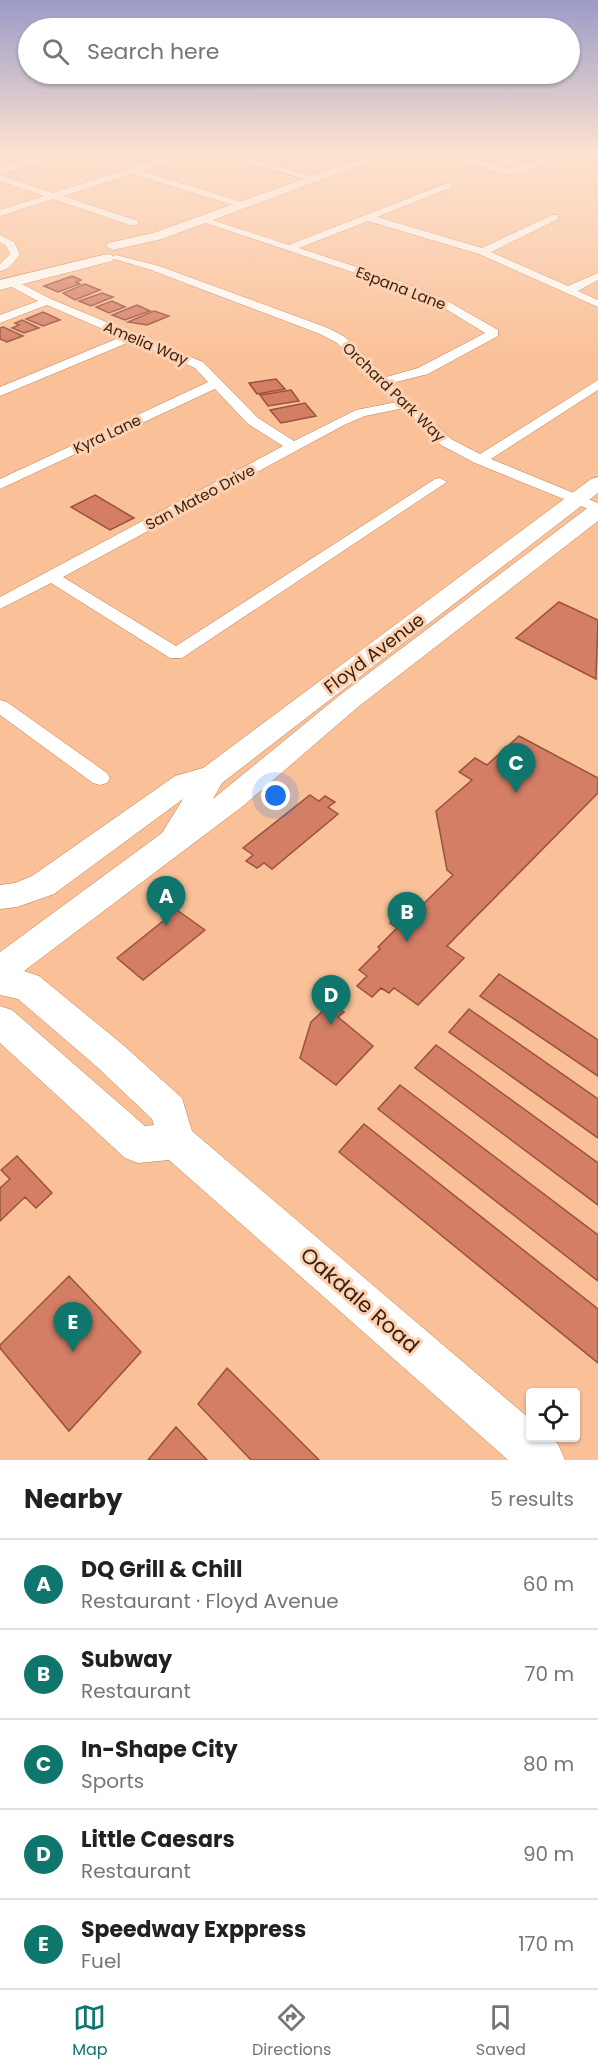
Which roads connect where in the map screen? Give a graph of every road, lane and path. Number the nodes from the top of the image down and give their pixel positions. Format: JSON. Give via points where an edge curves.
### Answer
{"nodes":[{"id":1,"x":123,"y":220,"type":"edge"},
{"id":2,"x":202,"y":220,"type":"joint"},
{"id":3,"x":363,"y":220,"type":"edge"},
{"id":4,"x":375,"y":220,"type":"edge"},
{"id":5,"x":549,"y":220,"type":"edge"},
{"id":6,"x":134,"y":224,"type":"dead end"},
{"id":7,"x":0,"y":238,"type":"edge"},
{"id":8,"x":291,"y":248,"type":"junction"},
{"id":9,"x":483,"y":252,"type":"junction"},
{"id":10,"x":115,"y":253,"type":"junction"},
{"id":11,"x":2,"y":268,"type":"dead end"},
{"id":12,"x":598,"y":276,"type":"edge"},
{"id":13,"x":6,"y":284,"type":"edge"},
{"id":14,"x":570,"y":290,"type":"junction"},
{"id":15,"x":47,"y":301,"type":"junction"},
{"id":16,"x":598,"y":304,"type":"edge"},
{"id":17,"x":0,"y":319,"type":"edge"},
{"id":18,"x":133,"y":336,"type":"junction"},
{"id":19,"x":384,"y":381,"type":"junction"},
{"id":20,"x":214,"y":384,"type":"junction"},
{"id":21,"x":598,"y":384,"type":"edge"},
{"id":22,"x":0,"y":392,"type":"edge"},
{"id":23,"x":406,"y":404,"type":"junction"},
{"id":24,"x":294,"y":446,"type":"junction"},
{"id":25,"x":480,"y":460,"type":"junction"},
{"id":26,"x":440,"y":482,"type":"dead end"},
{"id":27,"x":598,"y":483,"type":"edge"},
{"id":28,"x":0,"y":485,"type":"edge"},
{"id":29,"x":591,"y":506,"type":"edge"},
{"id":30,"x":52,"y":577,"type":"junction"},
{"id":31,"x":0,"y":604,"type":"edge"},
{"id":32,"x":0,"y":706,"type":"edge"},
{"id":33,"x":212,"y":776,"type":"junction"},
{"id":34,"x":100,"y":778,"type":"dead end"},
{"id":35,"x":172,"y":842,"type":"junction"},
{"id":36,"x":0,"y":897,"type":"edge"},
{"id":37,"x":0,"y":971,"type":"edge"},
{"id":38,"x":0,"y":981,"type":"edge"},
{"id":39,"x":0,"y":1021,"type":"edge"},
{"id":40,"x":176,"y":1141,"type":"junction"},
{"id":41,"x":542,"y":1460,"type":"edge"}],
"edges":[{"from":1,"to":6,"type":"street"},
{"from":2,"to":8,"type":"street","name":"Espana Lane"},
{"from":2,"to":10,"type":"street"},
{"from":3,"to":8,"type":"street"},
{"from":4,"to":9,"type":"street"},
{"from":5,"to":9,"type":"street"},
{"from":7,"to":11,"type":"street","via":[[10,244],[15,255]]},
{"from":8,"to":19,"type":"street","name":"Espana Lane","via":[[440,301],[494,333],[423,371]]},
{"from":9,"to":14,"type":"street"},
{"from":10,"to":13,"type":"street"},
{"from":10,"to":19,"type":"street","name":"Orchard Park Way","via":[[324,331],[340,340]]},
{"from":12,"to":14,"type":"street"},
{"from":13,"to":15,"type":"street","name":"Amelia Way"},
{"from":14,"to":16,"type":"street"},
{"from":15,"to":17,"type":"street"},
{"from":15,"to":18,"type":"street","name":"Amelia Way"},
{"from":18,"to":20,"type":"street","name":"Amelia Way","via":[[199,365]]},
{"from":18,"to":22,"type":"street"},
{"from":19,"to":23,"type":"street","name":"Orchard Park Way"},
{"from":20,"to":24,"type":"street","name":"Amelia Way","via":[[253,421]]},
{"from":20,"to":28,"type":"street","name":"Kyra Lane"},
{"from":21,"to":25,"type":"street"},
{"from":23,"to":24,"type":"street","name":"San Mateo Drive","via":[[361,413]]},
{"from":23,"to":25,"type":"street","name":"Orchard Park Way","via":[[446,442]]},
{"from":24,"to":30,"type":"street","name":"San Mateo Drive"},
{"from":25,"to":29,"type":"street","name":"Orchard Park Way"},
{"from":26,"to":30,"type":"street","via":[[177,654]]},
{"from":27,"to":29,"type":"street","name":"Floyd Avenue"},
{"from":29,"to":33,"type":"street","name":"Floyd Avenue"},
{"from":29,"to":35,"type":"street","name":"Floyd Avenue","via":[[233,799]]},
{"from":30,"to":31,"type":"street","name":"San Mateo Drive"},
{"from":32,"to":34,"type":"street"},
{"from":33,"to":35,"type":"street","name":"Floyd Avenue"},
{"from":33,"to":36,"type":"street","via":[[185,783],[43,885]]},
{"from":35,"to":37,"type":"street","name":"Floyd Avenue"},
{"from":38,"to":40,"type":"street","via":[[27,986],[109,1055],[169,1110]]},
{"from":39,"to":40,"type":"street","via":[[138,1145]]},
{"from":40,"to":41,"type":"street","name":"Oakdale Road"}]}
